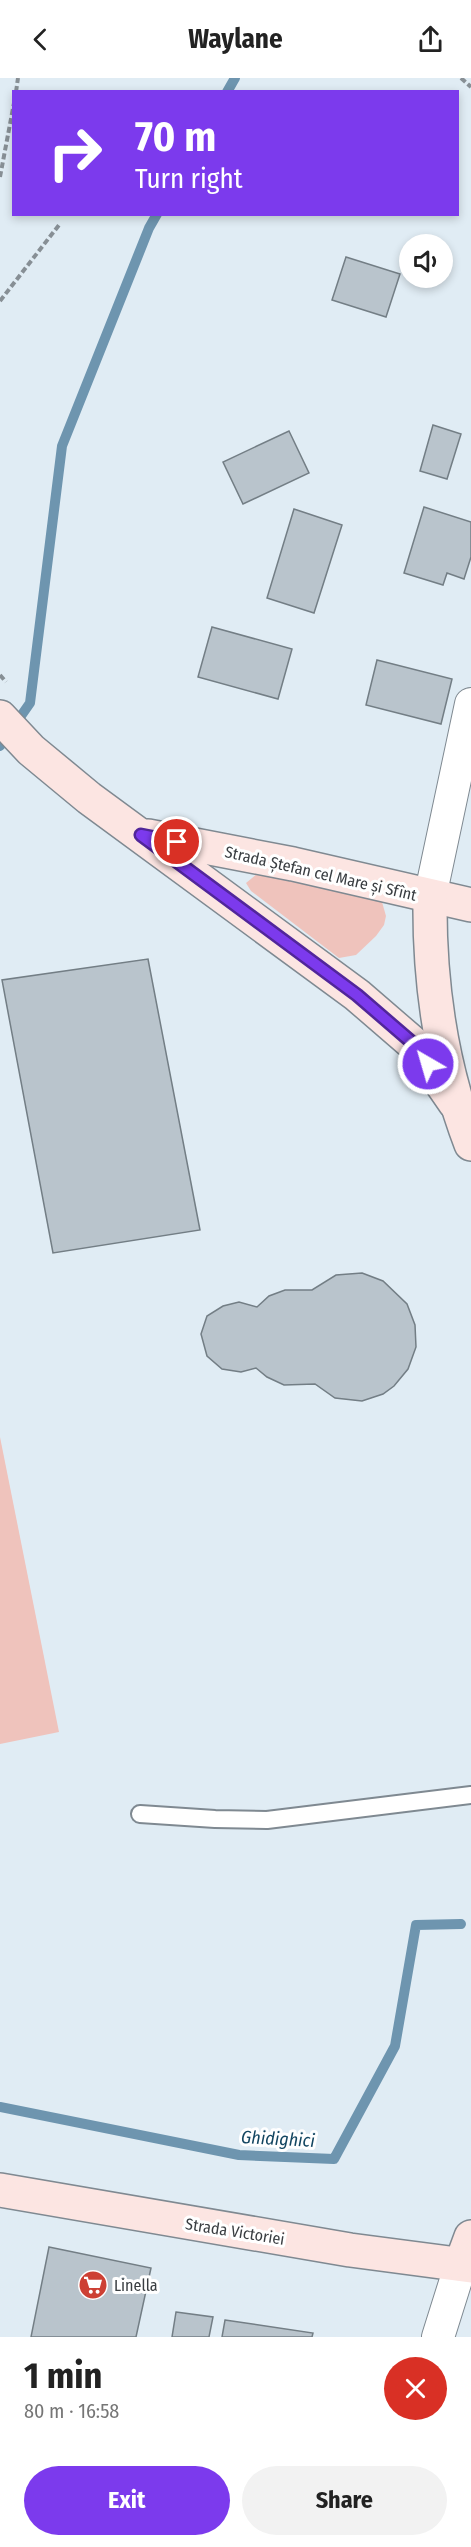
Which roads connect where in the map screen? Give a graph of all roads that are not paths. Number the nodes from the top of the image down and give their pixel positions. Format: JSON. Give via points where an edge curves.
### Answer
{"nodes":[{"id":1,"x":471,"y":704,"type":"edge"},
{"id":2,"x":0,"y":717,"type":"edge"},
{"id":3,"x":141,"y":835,"type":"junction"},
{"id":4,"x":430,"y":897,"type":"junction"},
{"id":5,"x":471,"y":905,"type":"edge"},
{"id":6,"x":455,"y":1103,"type":"junction"},
{"id":7,"x":471,"y":1144,"type":"edge"},
{"id":8,"x":471,"y":1795,"type":"edge"},
{"id":9,"x":140,"y":1814,"type":"dead end"},
{"id":10,"x":0,"y":2190,"type":"edge"},
{"id":11,"x":468,"y":2256,"type":"edge"},
{"id":12,"x":438,"y":2337,"type":"edge"}],
"edges":[{"from":1,"to":4,"type":"street"},
{"from":2,"to":3,"type":"street","via":[[31,750]]},
{"from":3,"to":4,"type":"street","name":"Strada Ștefan cel Mare și Sfînt","via":[[293,864]]},
{"from":3,"to":6,"type":"street","via":[[357,995],[415,1045]]},
{"from":4,"to":5,"type":"street","name":"Strada Ștefan cel Mare și Sfînt"},
{"from":4,"to":6,"type":"street","name":"Strada Ștefan cel Mare și Sfînt","via":[[430,960]]},
{"from":6,"to":7,"type":"street","name":"Strada Ștefan cel Mare și Sfînt"},
{"from":8,"to":9,"type":"lane","via":[[267,1820]]},
{"from":10,"to":11,"type":"street","name":"Strada Victoriei","via":[[350,2250]]},
{"from":11,"to":12,"type":"street"}]}
